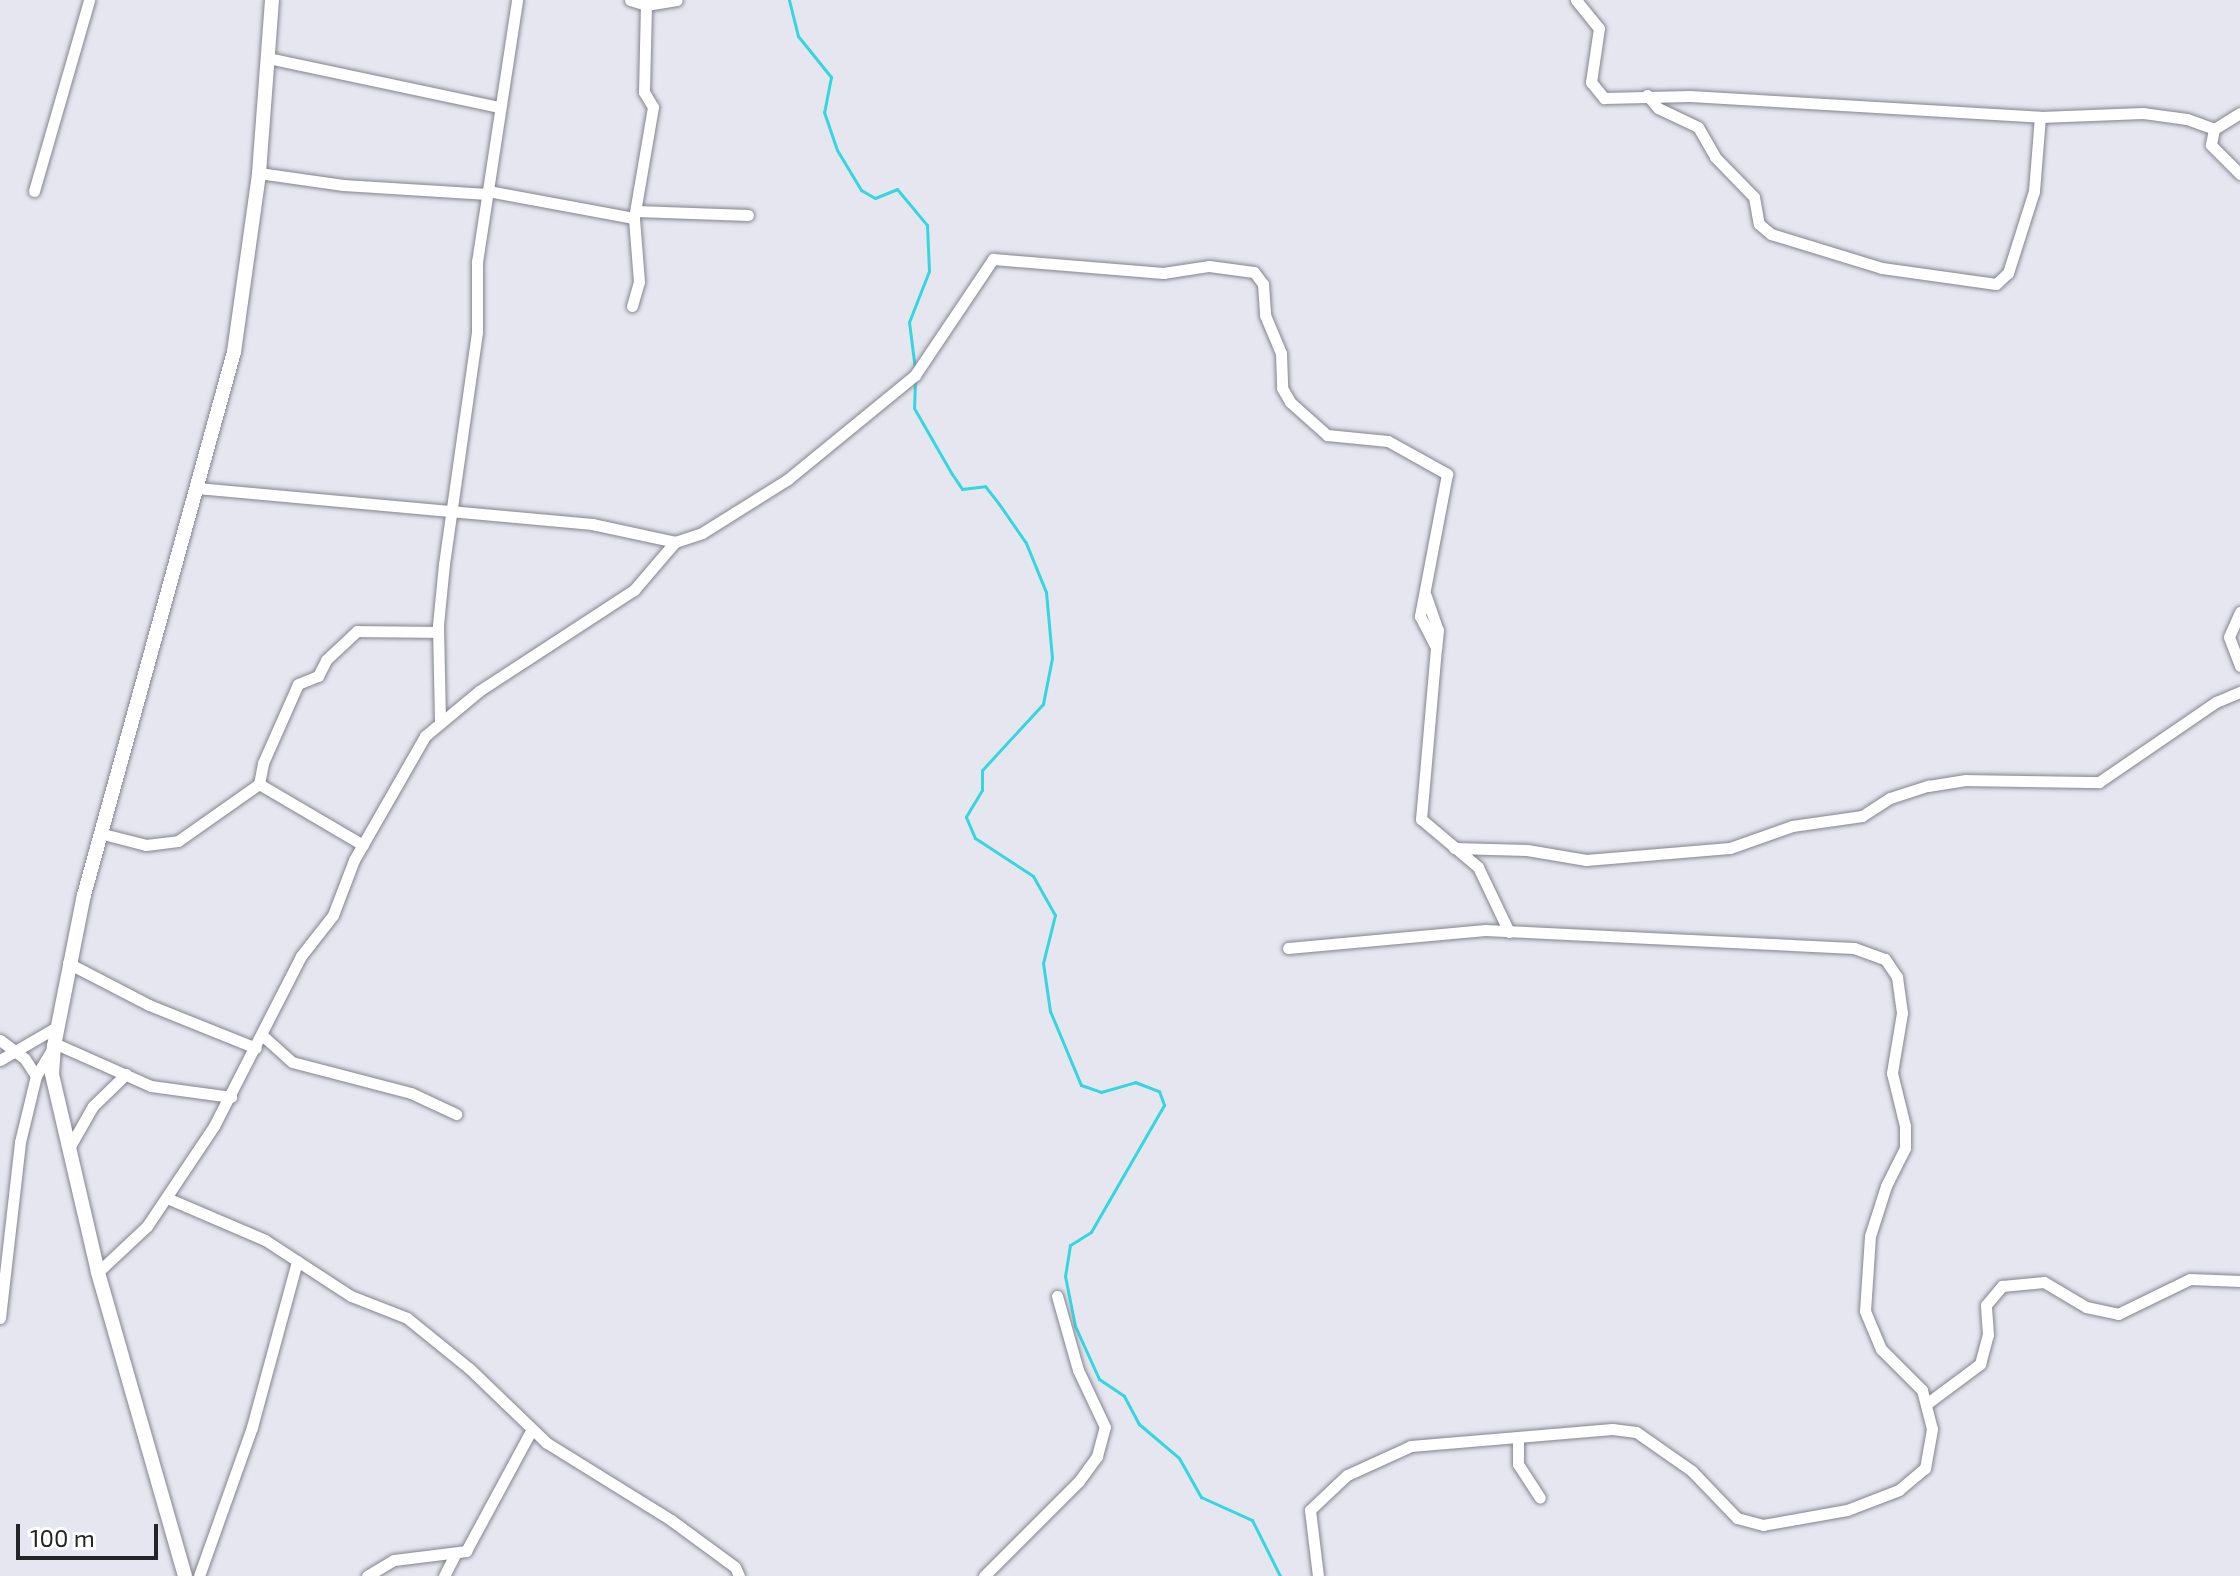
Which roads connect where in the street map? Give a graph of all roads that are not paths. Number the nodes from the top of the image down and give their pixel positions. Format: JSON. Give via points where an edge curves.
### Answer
{"nodes":[{"id":1,"x":89,"y":0,"type":"edge"},
{"id":2,"x":272,"y":0,"type":"edge"},
{"id":3,"x":517,"y":0,"type":"edge"},
{"id":4,"x":630,"y":0,"type":"edge"},
{"id":5,"x":677,"y":0,"type":"edge"},
{"id":6,"x":1576,"y":0,"type":"edge"},
{"id":7,"x":646,"y":5,"type":"junction"},
{"id":8,"x":268,"y":58,"type":"junction"},
{"id":9,"x":1647,"y":95,"type":"junction"},
{"id":10,"x":499,"y":107,"type":"junction"},
{"id":11,"x":2240,"y":113,"type":"edge"},
{"id":12,"x":2040,"y":117,"type":"junction"},
{"id":13,"x":2214,"y":129,"type":"junction"},
{"id":14,"x":259,"y":173,"type":"junction"},
{"id":15,"x":2240,"y":174,"type":"edge"},
{"id":16,"x":34,"y":191,"type":"dead end"},
{"id":17,"x":488,"y":192,"type":"junction"},
{"id":18,"x":635,"y":214,"type":"junction"},
{"id":19,"x":748,"y":215,"type":"dead end"},
{"id":20,"x":632,"y":306,"type":"dead end"},
{"id":21,"x":197,"y":488,"type":"junction"},
{"id":22,"x":450,"y":514,"type":"junction"},
{"id":23,"x":675,"y":542,"type":"junction"},
{"id":24,"x":2240,"y":612,"type":"edge"},
{"id":25,"x":438,"y":632,"type":"junction"},
{"id":26,"x":2240,"y":666,"type":"edge"},
{"id":27,"x":2240,"y":692,"type":"edge"},
{"id":28,"x":440,"y":721,"type":"junction"},
{"id":29,"x":259,"y":784,"type":"junction"},
{"id":30,"x":103,"y":834,"type":"junction"},
{"id":31,"x":363,"y":845,"type":"junction"},
{"id":32,"x":1454,"y":848,"type":"junction"},
{"id":33,"x":1509,"y":932,"type":"junction"},
{"id":34,"x":1288,"y":948,"type":"dead end"},
{"id":35,"x":68,"y":963,"type":"junction"},
{"id":36,"x":262,"y":1035,"type":"junction"},
{"id":37,"x":54,"y":1039,"type":"junction"},
{"id":38,"x":0,"y":1040,"type":"edge"},
{"id":39,"x":256,"y":1048,"type":"junction"},
{"id":40,"x":17,"y":1052,"type":"junction"},
{"id":41,"x":0,"y":1060,"type":"edge"},
{"id":42,"x":126,"y":1074,"type":"junction"},
{"id":43,"x":36,"y":1076,"type":"junction"},
{"id":44,"x":231,"y":1097,"type":"junction"},
{"id":45,"x":456,"y":1114,"type":"dead end"},
{"id":46,"x":69,"y":1148,"type":"junction"},
{"id":47,"x":167,"y":1198,"type":"junction"},
{"id":48,"x":297,"y":1261,"type":"junction"},
{"id":49,"x":98,"y":1272,"type":"junction"},
{"id":50,"x":2240,"y":1281,"type":"edge"},
{"id":51,"x":1057,"y":1296,"type":"dead end"},
{"id":52,"x":0,"y":1318,"type":"edge"},
{"id":53,"x":1929,"y":1402,"type":"junction"},
{"id":54,"x":531,"y":1431,"type":"junction"},
{"id":55,"x":1518,"y":1438,"type":"junction"},
{"id":56,"x":1540,"y":1498,"type":"dead end"},
{"id":57,"x":455,"y":1554,"type":"junction"},
{"id":58,"x":185,"y":1576,"type":"edge"},
{"id":59,"x":199,"y":1576,"type":"edge"},
{"id":60,"x":367,"y":1576,"type":"edge"},
{"id":61,"x":444,"y":1576,"type":"edge"},
{"id":62,"x":739,"y":1576,"type":"edge"},
{"id":63,"x":984,"y":1576,"type":"edge"},
{"id":64,"x":1318,"y":1576,"type":"edge"}],
"edges":[{"from":1,"to":16,"type":"street"},
{"from":2,"to":8,"type":"street"},
{"from":3,"to":10,"type":"street"},
{"from":4,"to":7,"type":"street"},
{"from":5,"to":7,"type":"street"},
{"from":6,"to":9,"type":"street","via":[[1599,28],[1593,86],[1604,98]]},
{"from":7,"to":18,"type":"street","via":[[644,92],[653,107]]},
{"from":8,"to":10,"type":"street"},
{"from":8,"to":14,"type":"street"},
{"from":9,"to":12,"type":"street"},
{"from":9,"to":12,"type":"street","via":[[1663,111],[1698,127],[1715,157],[1754,197],[1759,224],[1771,234],[1882,268],[1996,284],[2008,273],[2034,191]]},
{"from":10,"to":17,"type":"street"},
{"from":11,"to":13,"type":"street"},
{"from":12,"to":13,"type":"street","via":[[2168,115]]},
{"from":13,"to":15,"type":"street","via":[[2214,152]]},
{"from":14,"to":17,"type":"street","via":[[343,185]]},
{"from":14,"to":21,"type":"street","via":[[234,352]]},
{"from":17,"to":18,"type":"street"},
{"from":17,"to":22,"type":"street","via":[[477,262],[477,332]]},
{"from":18,"to":19,"type":"street"},
{"from":18,"to":20,"type":"street","via":[[639,282]]},
{"from":21,"to":22,"type":"street"},
{"from":21,"to":30,"type":"street"},
{"from":22,"to":23,"type":"street","via":[[592,524]]},
{"from":22,"to":25,"type":"street"},
{"from":23,"to":28,"type":"street","via":[[634,590]]},
{"from":23,"to":32,"type":"street","via":[[702,533],[788,479],[915,375],[993,259],[1163,273],[1209,266],[1261,277],[1268,328],[1281,353],[1282,388],[1327,435],[1388,441],[1444,469],[1447,481],[1421,622],[1436,648],[1421,819]]},
{"from":24,"to":26,"type":"street","via":[[2229,637]]},
{"from":25,"to":28,"type":"street"},
{"from":25,"to":29,"type":"street","via":[[357,631],[326,660],[318,676],[298,684]]},
{"from":27,"to":32,"type":"street","via":[[2216,702],[2099,782],[1966,780],[1928,786],[1890,798],[1862,816],[1792,826],[1730,848],[1586,860],[1527,850]]},
{"from":28,"to":31,"type":"street","via":[[425,736]]},
{"from":29,"to":30,"type":"street","via":[[178,841],[146,845]]},
{"from":29,"to":31,"type":"street"},
{"from":30,"to":35,"type":"street"},
{"from":31,"to":36,"type":"street","via":[[340,903],[301,956]]},
{"from":32,"to":33,"type":"street","via":[[1488,880]]},
{"from":33,"to":34,"type":"street"},
{"from":33,"to":53,"type":"street","via":[[1854,948],[1885,959],[1897,977],[1902,1013],[1892,1073],[1905,1148],[1874,1222],[1864,1269],[1865,1311],[1881,1349]]},
{"from":35,"to":37,"type":"street"},
{"from":35,"to":39,"type":"street","via":[[149,1005]]},
{"from":36,"to":39,"type":"street"},
{"from":36,"to":45,"type":"street","via":[[292,1062],[411,1093]]},
{"from":37,"to":40,"type":"street"},
{"from":37,"to":42,"type":"street"},
{"from":37,"to":43,"type":"street"},
{"from":37,"to":46,"type":"street","via":[[52,1074]]},
{"from":38,"to":40,"type":"street"},
{"from":39,"to":44,"type":"street"},
{"from":40,"to":41,"type":"street"},
{"from":40,"to":43,"type":"street"},
{"from":42,"to":44,"type":"street","via":[[151,1086]]},
{"from":42,"to":46,"type":"street","via":[[93,1106]]},
{"from":43,"to":52,"type":"street","via":[[20,1142]]},
{"from":44,"to":47,"type":"street"},
{"from":46,"to":49,"type":"street"},
{"from":47,"to":48,"type":"street","via":[[265,1240]]},
{"from":47,"to":49,"type":"street","via":[[130,1244]]},
{"from":48,"to":54,"type":"street","via":[[351,1296],[407,1318],[470,1369]]},
{"from":48,"to":59,"type":"street","via":[[252,1427]]},
{"from":49,"to":58,"type":"street"},
{"from":50,"to":53,"type":"street","via":[[2190,1279],[2118,1314],[2086,1307],[2044,1282],[2002,1286],[1986,1305],[1988,1335],[1980,1364]]},
{"from":51,"to":63,"type":"street","via":[[1078,1370],[1105,1427],[1097,1456],[1079,1481]]},
{"from":53,"to":55,"type":"street","via":[[1929,1456],[1914,1481],[1847,1510],[1763,1525],[1737,1518],[1692,1471],[1636,1432]]},
{"from":54,"to":57,"type":"street","via":[[466,1551]]},
{"from":54,"to":62,"type":"street","via":[[605,1483],[671,1520],[735,1567]]},
{"from":55,"to":56,"type":"street","via":[[1518,1464]]},
{"from":55,"to":64,"type":"street","via":[[1411,1446],[1347,1475],[1310,1510]]},
{"from":57,"to":60,"type":"street","via":[[394,1560]]},
{"from":57,"to":61,"type":"street"}]}
